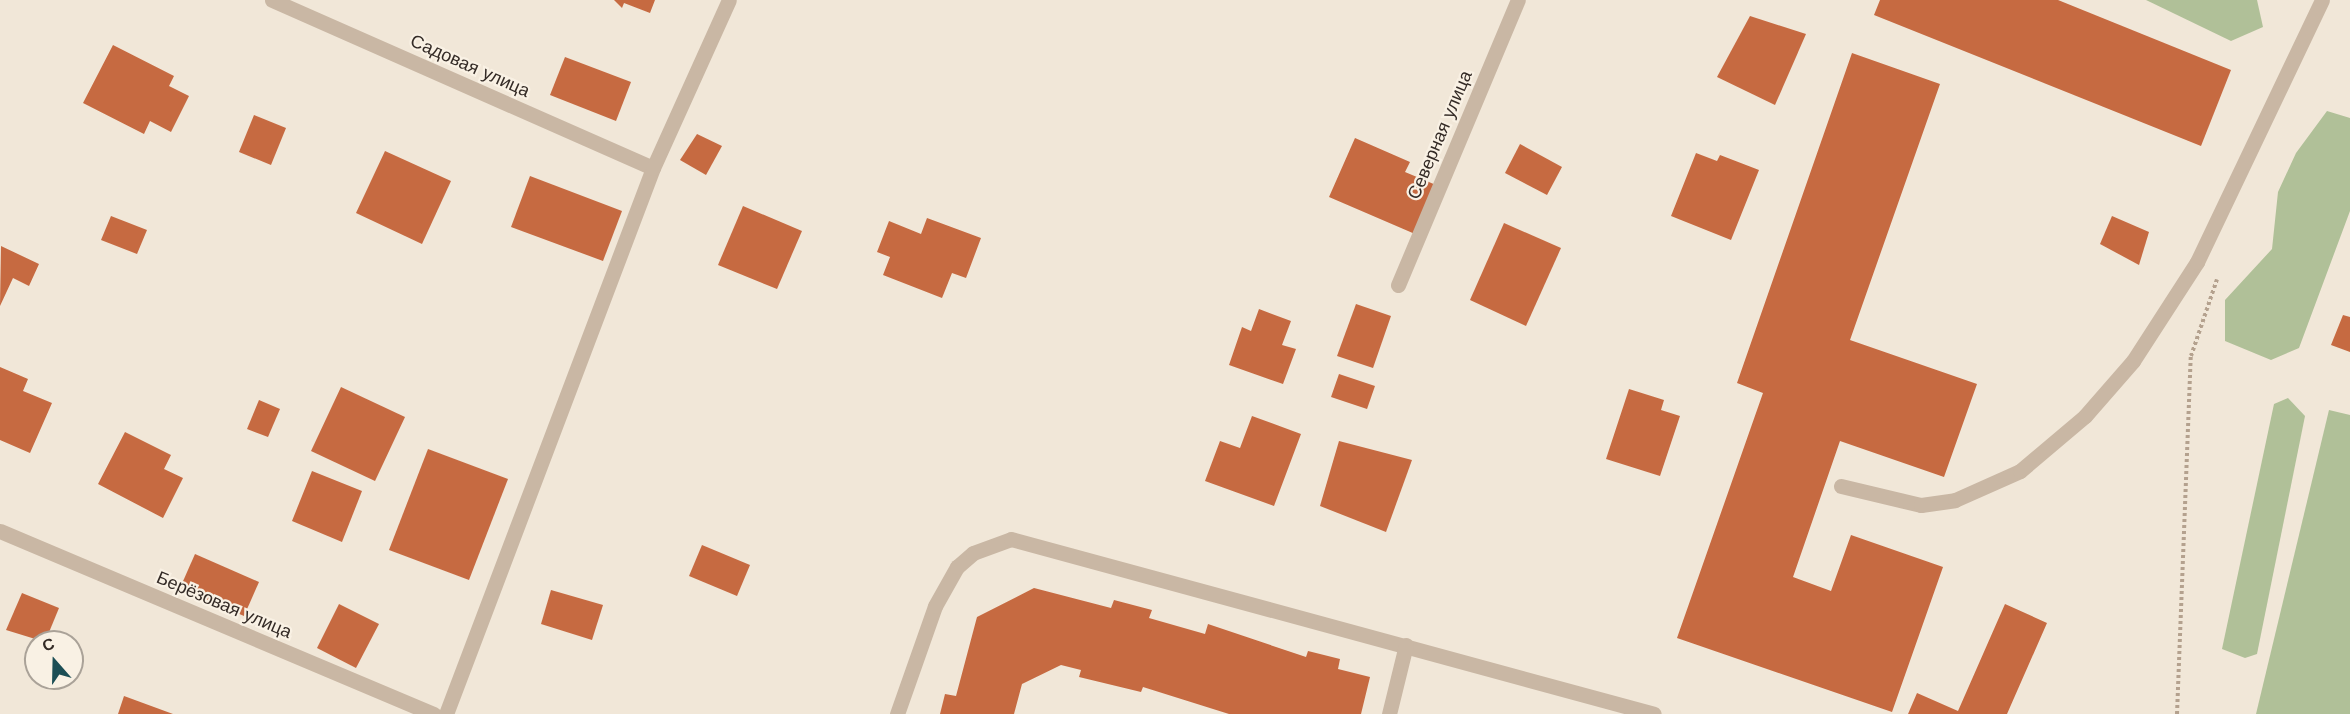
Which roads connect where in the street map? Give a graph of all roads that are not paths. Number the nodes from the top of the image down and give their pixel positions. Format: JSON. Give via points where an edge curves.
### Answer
{"nodes":[{"id":1,"x":272,"y":0,"type":"edge"},
{"id":2,"x":729,"y":0,"type":"edge"},
{"id":3,"x":1518,"y":0,"type":"edge"},
{"id":4,"x":2322,"y":0,"type":"edge"},
{"id":5,"x":653,"y":168,"type":"junction"},
{"id":6,"x":1398,"y":285,"type":"dead end"},
{"id":7,"x":1841,"y":486,"type":"dead end"},
{"id":8,"x":0,"y":531,"type":"edge"},
{"id":9,"x":1406,"y":645,"type":"junction"},
{"id":10,"x":434,"y":714,"type":"edge"},
{"id":11,"x":446,"y":714,"type":"edge"},
{"id":12,"x":897,"y":714,"type":"edge"},
{"id":13,"x":1389,"y":714,"type":"edge"},
{"id":14,"x":1654,"y":714,"type":"edge"}],
"edges":[{"from":1,"to":5,"type":"street","name":"Садовая улица"},
{"from":2,"to":5,"type":"street"},
{"from":3,"to":6,"type":"street","name":"Северная улица"},
{"from":4,"to":7,"type":"street","via":[[2208,240],[2133,361],[2085,416],[2020,471],[1987,489],[1921,505]]},
{"from":5,"to":11,"type":"street"},
{"from":8,"to":10,"type":"street","name":"Берёзовая улица"},
{"from":9,"to":12,"type":"street","via":[[1011,539],[973,553],[957,567],[935,606]]},
{"from":9,"to":13,"type":"street"},
{"from":9,"to":14,"type":"street"}]}
